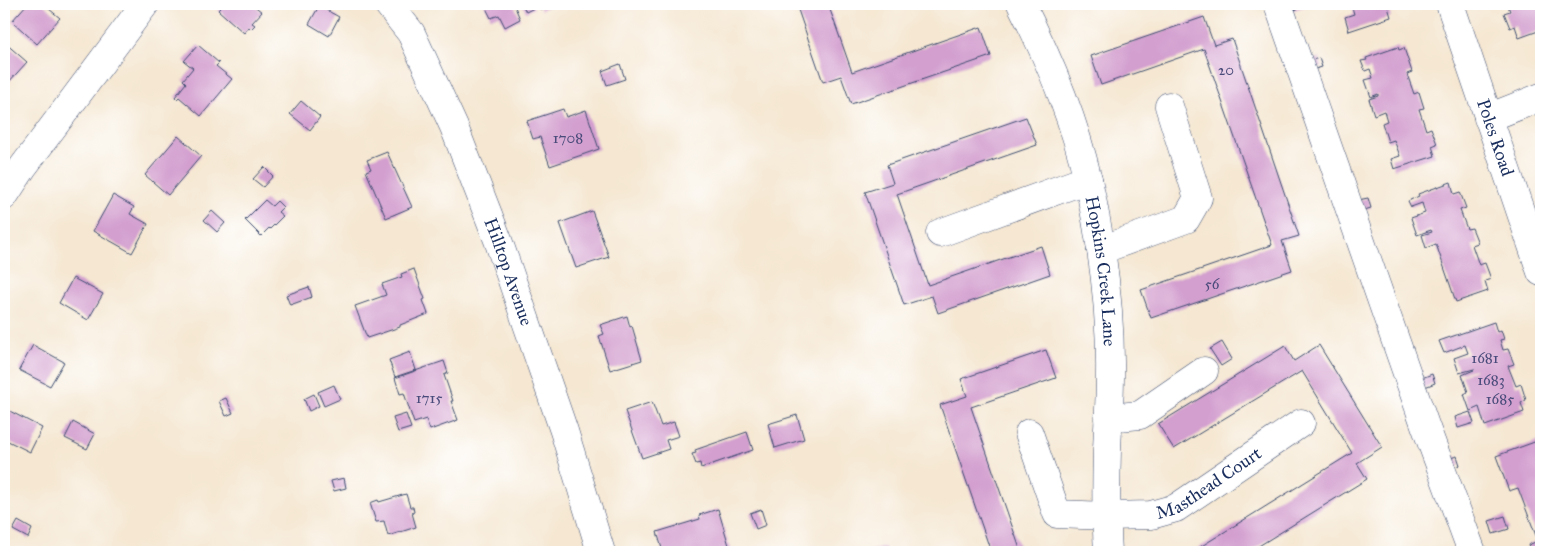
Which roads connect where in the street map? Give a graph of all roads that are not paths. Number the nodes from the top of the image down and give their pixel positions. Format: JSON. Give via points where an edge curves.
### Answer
{"nodes":[{"id":1,"x":145,"y":4,"type":"edge"},
{"id":2,"x":388,"y":4,"type":"edge"},
{"id":3,"x":1021,"y":4,"type":"edge"},
{"id":4,"x":1278,"y":4,"type":"edge"},
{"id":5,"x":1450,"y":4,"type":"edge"},
{"id":6,"x":1541,"y":98,"type":"edge"},
{"id":7,"x":1169,"y":106,"type":"dead end"},
{"id":8,"x":1488,"y":118,"type":"junction"},
{"id":9,"x":1088,"y":179,"type":"junction"},
{"id":10,"x":4,"y":196,"type":"edge"},
{"id":11,"x":940,"y":232,"type":"dead end"},
{"id":12,"x":1100,"y":250,"type":"junction"},
{"id":13,"x":1541,"y":272,"type":"edge"},
{"id":14,"x":1204,"y":371,"type":"dead end"},
{"id":15,"x":1108,"y":418,"type":"junction"},
{"id":16,"x":1301,"y":423,"type":"dead end"},
{"id":17,"x":1029,"y":433,"type":"dead end"},
{"id":18,"x":1107,"y":516,"type":"junction"},
{"id":19,"x":601,"y":552,"type":"edge"},
{"id":20,"x":1108,"y":552,"type":"edge"},
{"id":21,"x":1472,"y":552,"type":"edge"}],
"edges":[{"from":1,"to":10,"type":"street"},
{"from":2,"to":19,"type":"street","name":"Hilltop Avenue","via":[[411,32],[454,127],[495,231],[564,431]]},
{"from":3,"to":9,"type":"street","name":"Hopkins Creek Lane","via":[[1056,80]]},
{"from":4,"to":21,"type":"street"},
{"from":5,"to":8,"type":"street","name":"Poles Road"},
{"from":6,"to":8,"type":"street"},
{"from":7,"to":12,"type":"street","via":[[1198,198],[1186,219]]},
{"from":8,"to":13,"type":"street","name":"Poles Road"},
{"from":9,"to":11,"type":"street"},
{"from":9,"to":12,"type":"street","name":"Hopkins Creek Lane"},
{"from":12,"to":15,"type":"street","name":"Hopkins Creek Lane","via":[[1110,346]]},
{"from":14,"to":15,"type":"street","via":[[1140,415]]},
{"from":15,"to":18,"type":"street","name":"Hopkins Creek Lane"},
{"from":16,"to":18,"type":"street","name":"Masthead Court","via":[[1176,508],[1151,515]]},
{"from":17,"to":18,"type":"street","name":"Masthead Court","via":[[1057,514]]},
{"from":18,"to":20,"type":"street","name":"Hopkins Creek Lane"}]}
